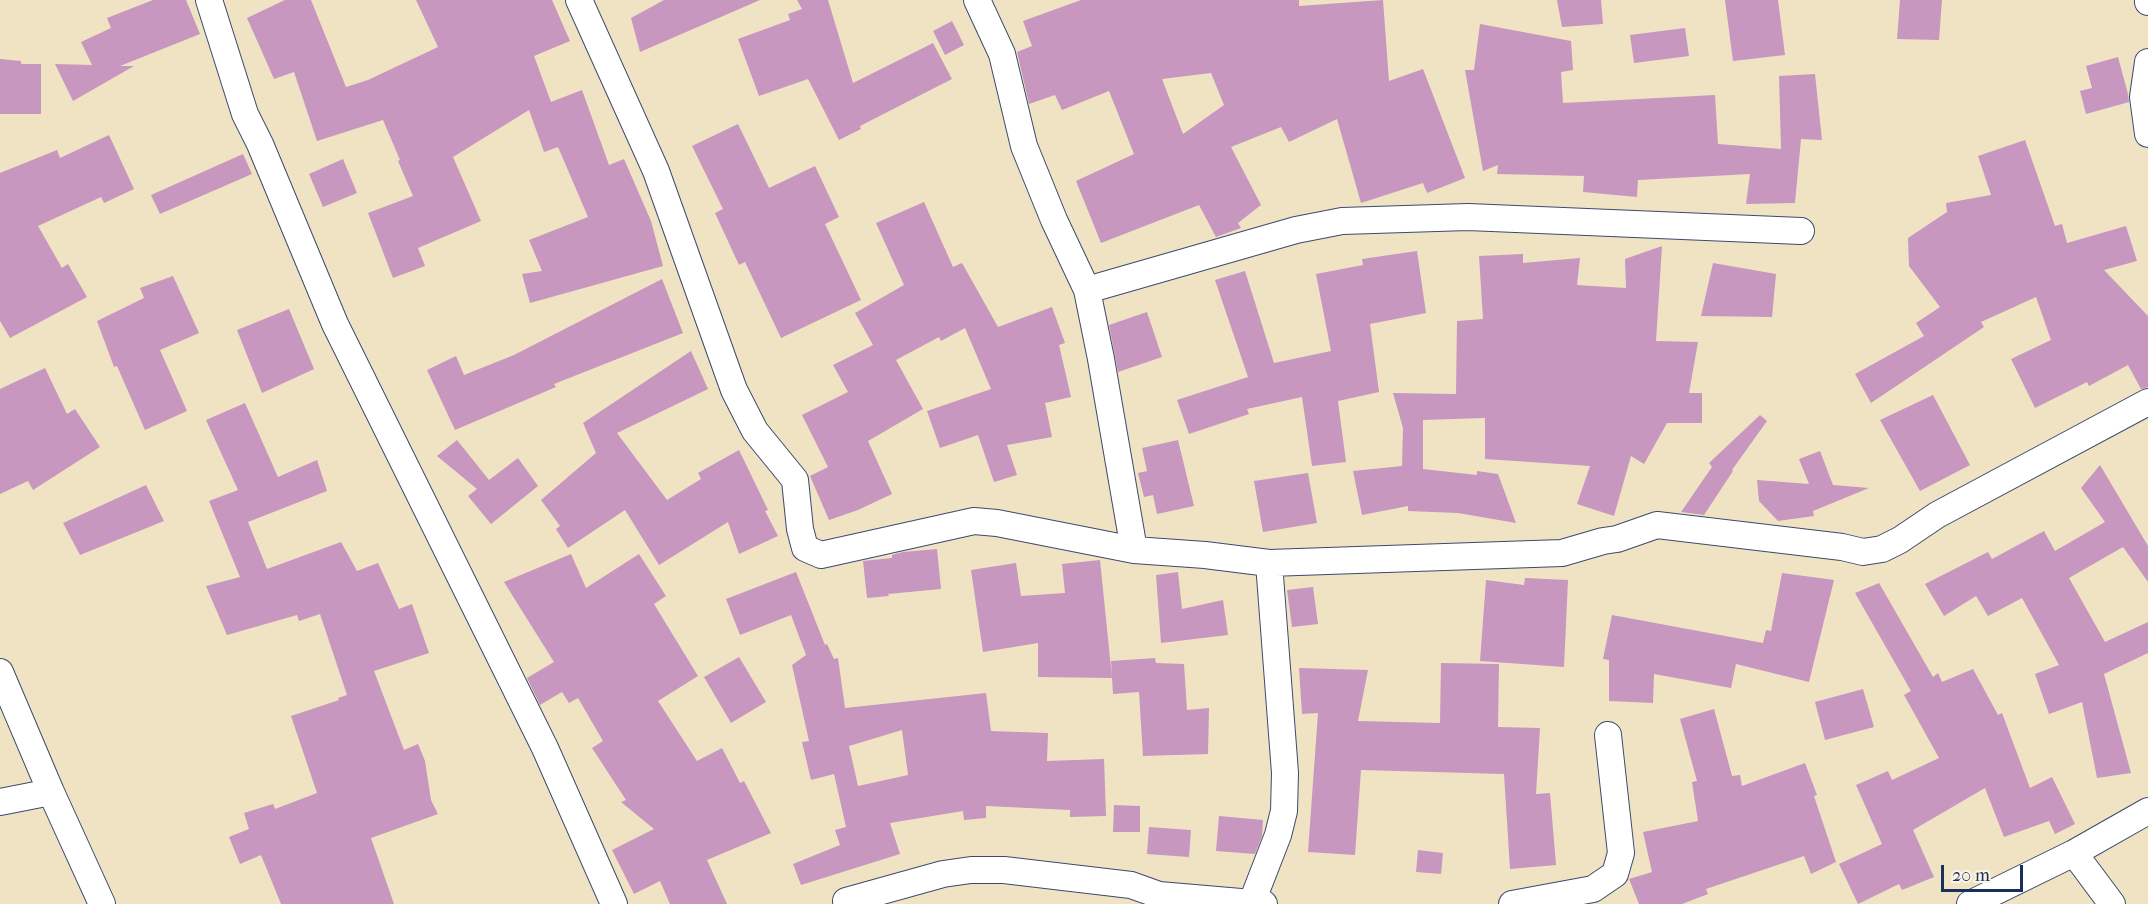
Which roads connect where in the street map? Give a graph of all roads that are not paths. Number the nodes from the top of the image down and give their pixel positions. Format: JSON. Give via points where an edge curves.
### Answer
{"nodes":[{"id":1,"x":209,"y":0,"type":"edge"},
{"id":2,"x":579,"y":0,"type":"edge"},
{"id":3,"x":976,"y":0,"type":"edge"},
{"id":4,"x":2148,"y":62,"type":"edge"},
{"id":5,"x":2148,"y":134,"type":"edge"},
{"id":6,"x":1801,"y":231,"type":"dead end"},
{"id":7,"x":1087,"y":290,"type":"junction"},
{"id":8,"x":2148,"y":402,"type":"edge"},
{"id":9,"x":1134,"y":550,"type":"junction"},
{"id":10,"x":1269,"y":563,"type":"junction"},
{"id":11,"x":0,"y":672,"type":"edge"},
{"id":12,"x":1608,"y":735,"type":"dead end"},
{"id":13,"x":51,"y":792,"type":"junction"},
{"id":14,"x":0,"y":802,"type":"edge"},
{"id":15,"x":2148,"y":811,"type":"edge"},
{"id":16,"x":2074,"y":852,"type":"junction"},
{"id":17,"x":846,"y":900,"type":"dead end"},
{"id":18,"x":1167,"y":900,"type":"edge"},
{"id":19,"x":1258,"y":903,"type":"edge"},
{"id":20,"x":102,"y":904,"type":"edge"},
{"id":21,"x":614,"y":904,"type":"edge"},
{"id":22,"x":1512,"y":904,"type":"edge"},
{"id":23,"x":1970,"y":904,"type":"edge"},
{"id":24,"x":2112,"y":904,"type":"edge"}],
"edges":[{"from":1,"to":21,"type":"street","via":[[245,114],[335,324],[545,748]]},
{"from":2,"to":9,"type":"street","via":[[656,171],[734,390],[755,431],[795,480],[805,548],[821,555],[974,521]]},
{"from":3,"to":7,"type":"street","via":[[1002,54],[1024,146]]},
{"from":4,"to":5,"type":"street","via":[[2143,97]]},
{"from":6,"to":7,"type":"street","via":[[1468,217],[1342,221],[1296,230]]},
{"from":7,"to":9,"type":"street"},
{"from":8,"to":10,"type":"street","via":[[1937,515],[1882,549],[1863,552],[1657,525],[1562,553]]},
{"from":9,"to":10,"type":"street"},
{"from":10,"to":19,"type":"street","via":[[1286,773],[1284,811]]},
{"from":11,"to":13,"type":"street"},
{"from":12,"to":22,"type":"street","via":[[1621,853],[1615,874],[1593,889]]},
{"from":13,"to":14,"type":"street"},
{"from":13,"to":20,"type":"street"},
{"from":15,"to":16,"type":"street"},
{"from":16,"to":23,"type":"street"},
{"from":16,"to":24,"type":"street"},
{"from":17,"to":18,"type":"street","via":[[971,870],[1004,870],[1131,885]]},
{"from":18,"to":19,"type":"street"}]}
